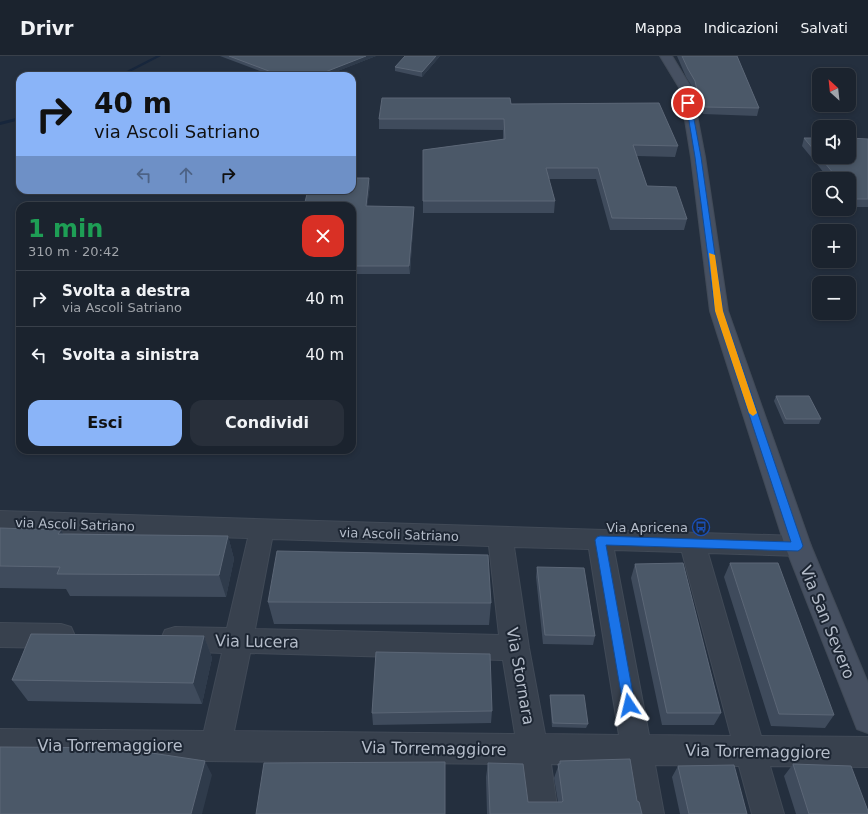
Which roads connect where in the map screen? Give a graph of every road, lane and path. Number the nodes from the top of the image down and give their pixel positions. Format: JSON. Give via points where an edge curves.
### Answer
{"nodes":[{"id":1,"x":666,"y":56,"type":"edge"},
{"id":2,"x":0,"y":521,"type":"edge"},
{"id":3,"x":262,"y":530,"type":"junction"},
{"id":4,"x":500,"y":537,"type":"junction"},
{"id":5,"x":600,"y":540,"type":"junction"},
{"id":6,"x":692,"y":543,"type":"junction"},
{"id":7,"x":798,"y":546,"type":"junction"},
{"id":8,"x":0,"y":635,"type":"edge"},
{"id":9,"x":87,"y":637,"type":"edge"},
{"id":10,"x":151,"y":639,"type":"edge"},
{"id":11,"x":238,"y":641,"type":"junction"},
{"id":12,"x":515,"y":648,"type":"junction"},
{"id":13,"x":868,"y":719,"type":"edge"},
{"id":14,"x":0,"y":744,"type":"edge"},
{"id":15,"x":216,"y":746,"type":"junction"},
{"id":16,"x":533,"y":749,"type":"junction"},
{"id":17,"x":637,"y":750,"type":"junction"},
{"id":18,"x":750,"y":751,"type":"junction"},
{"id":19,"x":868,"y":752,"type":"edge"},
{"id":20,"x":542,"y":814,"type":"edge"},
{"id":21,"x":648,"y":814,"type":"edge"},
{"id":22,"x":768,"y":814,"type":"edge"}],
"edges":[{"from":1,"to":7,"type":"street","name":"Via San Severo","via":[[686,89],[719,311]]},
{"from":2,"to":3,"type":"street","name":"via Ascoli Satriano"},
{"from":3,"to":4,"type":"street","name":"via Ascoli Satriano"},
{"from":3,"to":11,"type":"street"},
{"from":4,"to":5,"type":"street","name":"via Ascoli Satriano"},
{"from":4,"to":12,"type":"street","name":"Via Stornara"},
{"from":5,"to":6,"type":"street","name":"via Ascoli Satriano"},
{"from":5,"to":17,"type":"street"},
{"from":6,"to":7,"type":"street","name":"via Ascoli Satriano"},
{"from":6,"to":18,"type":"street"},
{"from":7,"to":13,"type":"street","name":"Via San Severo"},
{"from":8,"to":9,"type":"street"},
{"from":10,"to":11,"type":"street","name":"Via Lucera"},
{"from":11,"to":12,"type":"street","name":"Via Lucera"},
{"from":11,"to":15,"type":"street"},
{"from":12,"to":16,"type":"street","name":"Via Stornara"},
{"from":14,"to":15,"type":"street","name":"Via Torremaggiore"},
{"from":15,"to":16,"type":"street","name":"Via Torremaggiore"},
{"from":16,"to":17,"type":"street","name":"Via Torremaggiore"},
{"from":16,"to":20,"type":"street","name":"Via Stornara"},
{"from":17,"to":18,"type":"street","name":"Via Torremaggiore"},
{"from":17,"to":21,"type":"street"},
{"from":18,"to":19,"type":"street","name":"Via Torremaggiore"},
{"from":18,"to":22,"type":"street"}]}
